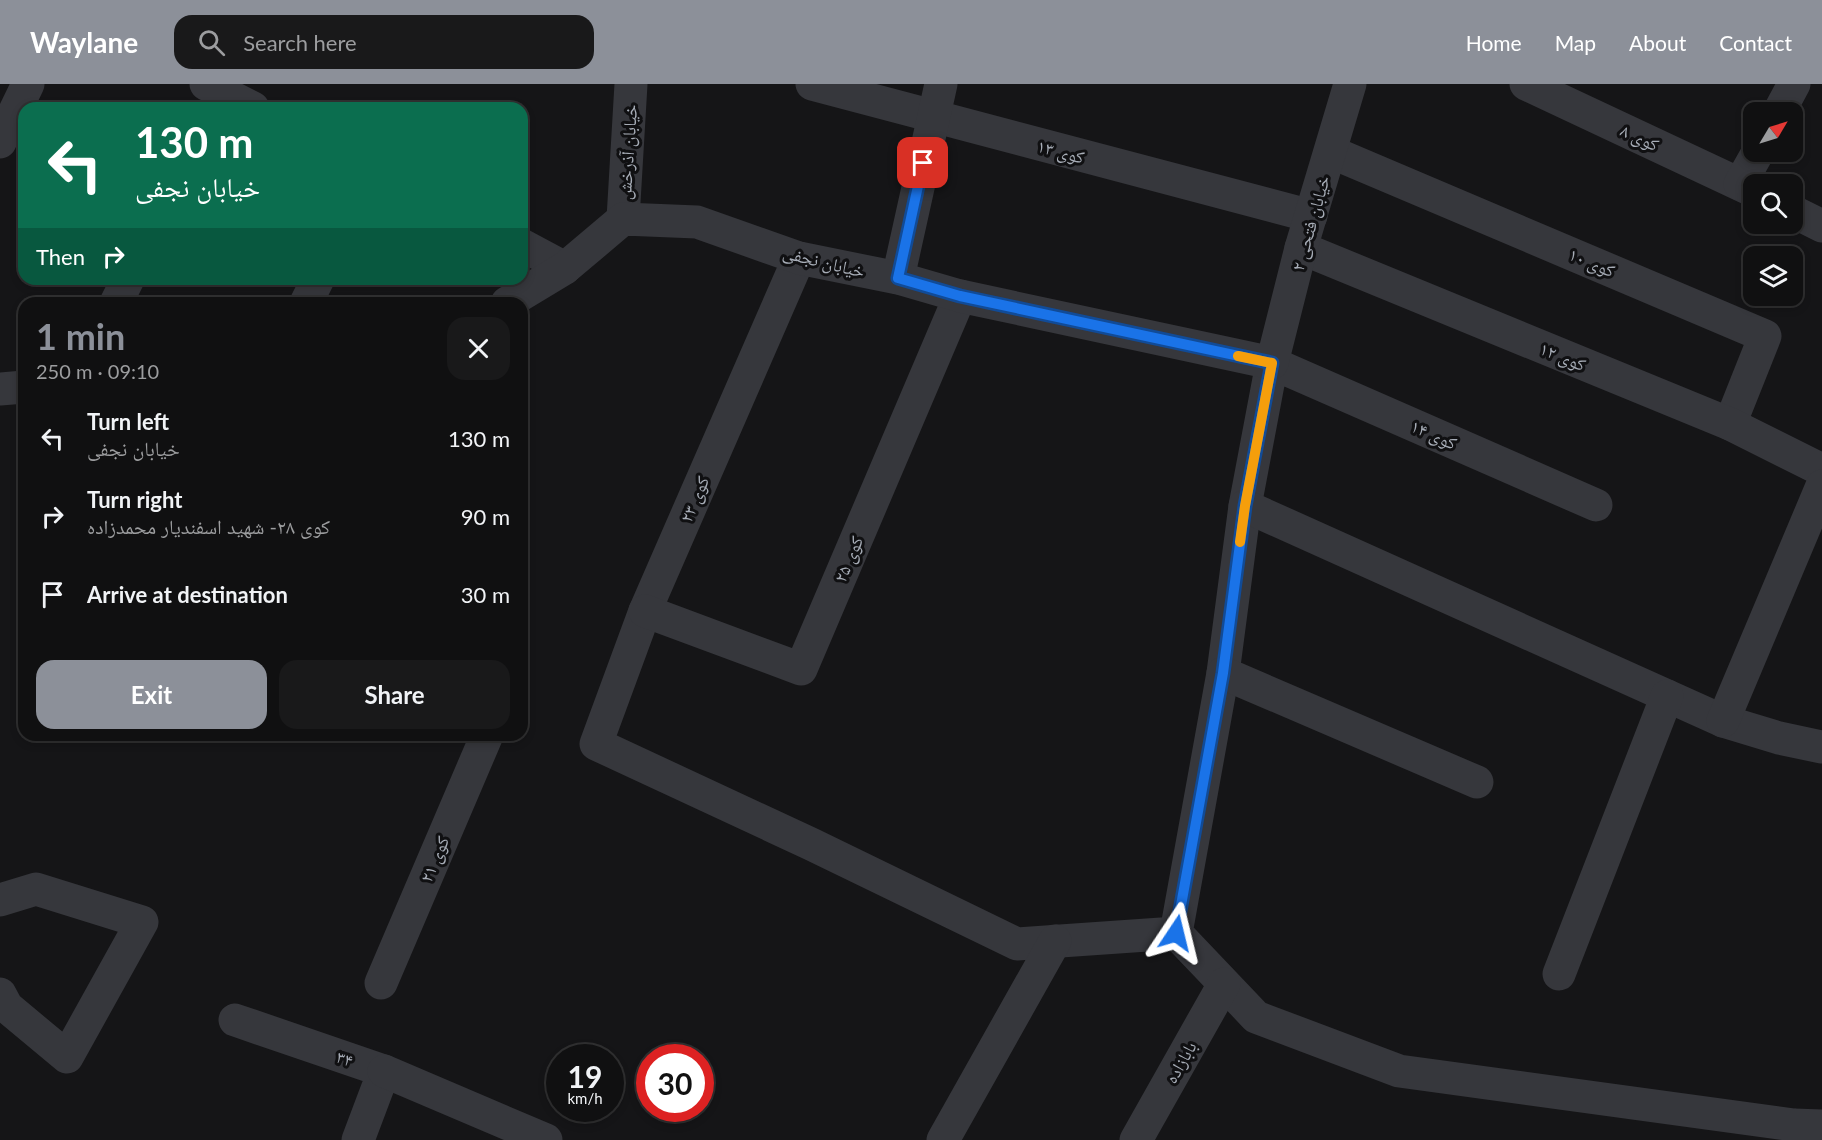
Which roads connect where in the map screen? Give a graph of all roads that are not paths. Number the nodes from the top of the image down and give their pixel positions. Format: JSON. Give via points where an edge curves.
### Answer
{"nodes":[{"id":1,"x":812,"y":84,"type":"edge"},
{"id":2,"x":941,"y":84,"type":"edge"},
{"id":3,"x":1350,"y":84,"type":"edge"},
{"id":4,"x":1526,"y":84,"type":"edge"},
{"id":5,"x":1794,"y":84,"type":"edge"},
{"id":6,"x":630,"y":85,"type":"edge"},
{"id":7,"x":16,"y":92,"type":"edge"},
{"id":8,"x":1784,"y":102,"type":"edge"},
{"id":9,"x":933,"y":117,"type":"junction"},
{"id":10,"x":0,"y":141,"type":"edge"},
{"id":11,"x":1331,"y":152,"type":"junction"},
{"id":12,"x":1743,"y":186,"type":"edge"},
{"id":13,"x":1311,"y":216,"type":"junction"},
{"id":14,"x":1803,"y":216,"type":"edge"},
{"id":15,"x":623,"y":219,"type":"junction"},
{"id":16,"x":1822,"y":226,"type":"edge"},
{"id":17,"x":528,"y":248,"type":"edge"},
{"id":18,"x":1301,"y":248,"type":"junction"},
{"id":19,"x":799,"y":258,"type":"junction"},
{"id":20,"x":566,"y":268,"type":"junction"},
{"id":21,"x":898,"y":278,"type":"junction"},
{"id":22,"x":960,"y":296,"type":"junction"},
{"id":23,"x":517,"y":297,"type":"edge"},
{"id":24,"x":1272,"y":363,"type":"junction"},
{"id":25,"x":18,"y":388,"type":"edge"},
{"id":26,"x":0,"y":389,"type":"edge"},
{"id":27,"x":1730,"y":424,"type":"junction"},
{"id":28,"x":1822,"y":470,"type":"edge"},
{"id":29,"x":1822,"y":486,"type":"edge"},
{"id":30,"x":1245,"y":506,"type":"junction"},
{"id":31,"x":1596,"y":506,"type":"dead end"},
{"id":32,"x":645,"y":611,"type":"junction"},
{"id":33,"x":1223,"y":673,"type":"junction"},
{"id":34,"x":1667,"y":696,"type":"junction"},
{"id":35,"x":1723,"y":721,"type":"junction"},
{"id":36,"x":484,"y":741,"type":"edge"},
{"id":37,"x":1822,"y":747,"type":"edge"},
{"id":38,"x":1477,"y":782,"type":"dead end"},
{"id":39,"x":0,"y":900,"type":"edge"},
{"id":40,"x":1176,"y":933,"type":"junction"},
{"id":41,"x":1055,"y":941,"type":"junction"},
{"id":42,"x":1558,"y":974,"type":"dead end"},
{"id":43,"x":381,"y":983,"type":"dead end"},
{"id":44,"x":1224,"y":984,"type":"junction"},
{"id":45,"x":0,"y":994,"type":"edge"},
{"id":46,"x":235,"y":1020,"type":"dead end"},
{"id":47,"x":384,"y":1071,"type":"junction"},
{"id":48,"x":1822,"y":1126,"type":"edge"},
{"id":49,"x":358,"y":1140,"type":"edge"},
{"id":50,"x":546,"y":1140,"type":"edge"},
{"id":51,"x":943,"y":1140,"type":"edge"},
{"id":52,"x":1136,"y":1140,"type":"edge"}],
"edges":[{"from":1,"to":9,"type":"street","name":"کوی ۱۳"},
{"from":2,"to":9,"type":"street"},
{"from":3,"to":11,"type":"street","name":"خیابان فتحی ۲"},
{"from":4,"to":12,"type":"street","name":"کوی ۸"},
{"from":5,"to":8,"type":"street"},
{"from":6,"to":15,"type":"street","name":"خیابان آذرخش"},
{"from":7,"to":10,"type":"street"},
{"from":9,"to":13,"type":"street","name":"کوی ۱۳"},
{"from":9,"to":21,"type":"street"},
{"from":11,"to":13,"type":"street","name":"خیابان فتحی ۲"},
{"from":11,"to":27,"type":"street","name":"کوی ۱۰","via":[[1765,336]]},
{"from":13,"to":18,"type":"street","name":"خیابان فتحی ۲"},
{"from":14,"to":16,"type":"street"},
{"from":15,"to":19,"type":"street","name":"خیابان نجفی","via":[[697,222]]},
{"from":15,"to":20,"type":"street"},
{"from":17,"to":20,"type":"street"},
{"from":18,"to":24,"type":"street","name":"خیابان فتحی ۲"},
{"from":18,"to":27,"type":"street","name":"کوی ۱۲"},
{"from":19,"to":21,"type":"street","name":"خیابان نجفی"},
{"from":19,"to":32,"type":"street","name":"کوی ۲۳"},
{"from":20,"to":23,"type":"street"},
{"from":21,"to":22,"type":"street","name":"خیابان نجفی"},
{"from":22,"to":24,"type":"street","name":"خیابان نجفی"},
{"from":22,"to":32,"type":"street","name":"کوی ۲۵","via":[[801,669]]},
{"from":24,"to":30,"type":"street","name":"خیابان فتحی ۲"},
{"from":24,"to":31,"type":"street","name":"کوی ۱۴"},
{"from":25,"to":26,"type":"street"},
{"from":27,"to":28,"type":"street","name":"کوی ۱۲"},
{"from":29,"to":35,"type":"street"},
{"from":30,"to":33,"type":"street","name":"خیابان فتحی ۲"},
{"from":30,"to":34,"type":"street"},
{"from":32,"to":41,"type":"street","name":"کوی ۲۳","via":[[596,744],[1017,944]]},
{"from":33,"to":38,"type":"street"},
{"from":33,"to":40,"type":"street","name":"خیابان فتحی ۲"},
{"from":34,"to":35,"type":"street"},
{"from":34,"to":42,"type":"street"},
{"from":35,"to":37,"type":"street"},
{"from":36,"to":43,"type":"street","name":"کوی ۲۱"},
{"from":39,"to":45,"type":"street","via":[[36,889],[142,922],[67,1057],[7,1007]]},
{"from":40,"to":41,"type":"street"},
{"from":40,"to":44,"type":"street"},
{"from":41,"to":51,"type":"street"},
{"from":44,"to":48,"type":"street","via":[[1256,1017],[1399,1071]]},
{"from":44,"to":52,"type":"street","name":"بابازاده"},
{"from":46,"to":47,"type":"street","name":"۳۴"},
{"from":47,"to":49,"type":"street"},
{"from":47,"to":50,"type":"street","name":"۳۴"}]}
